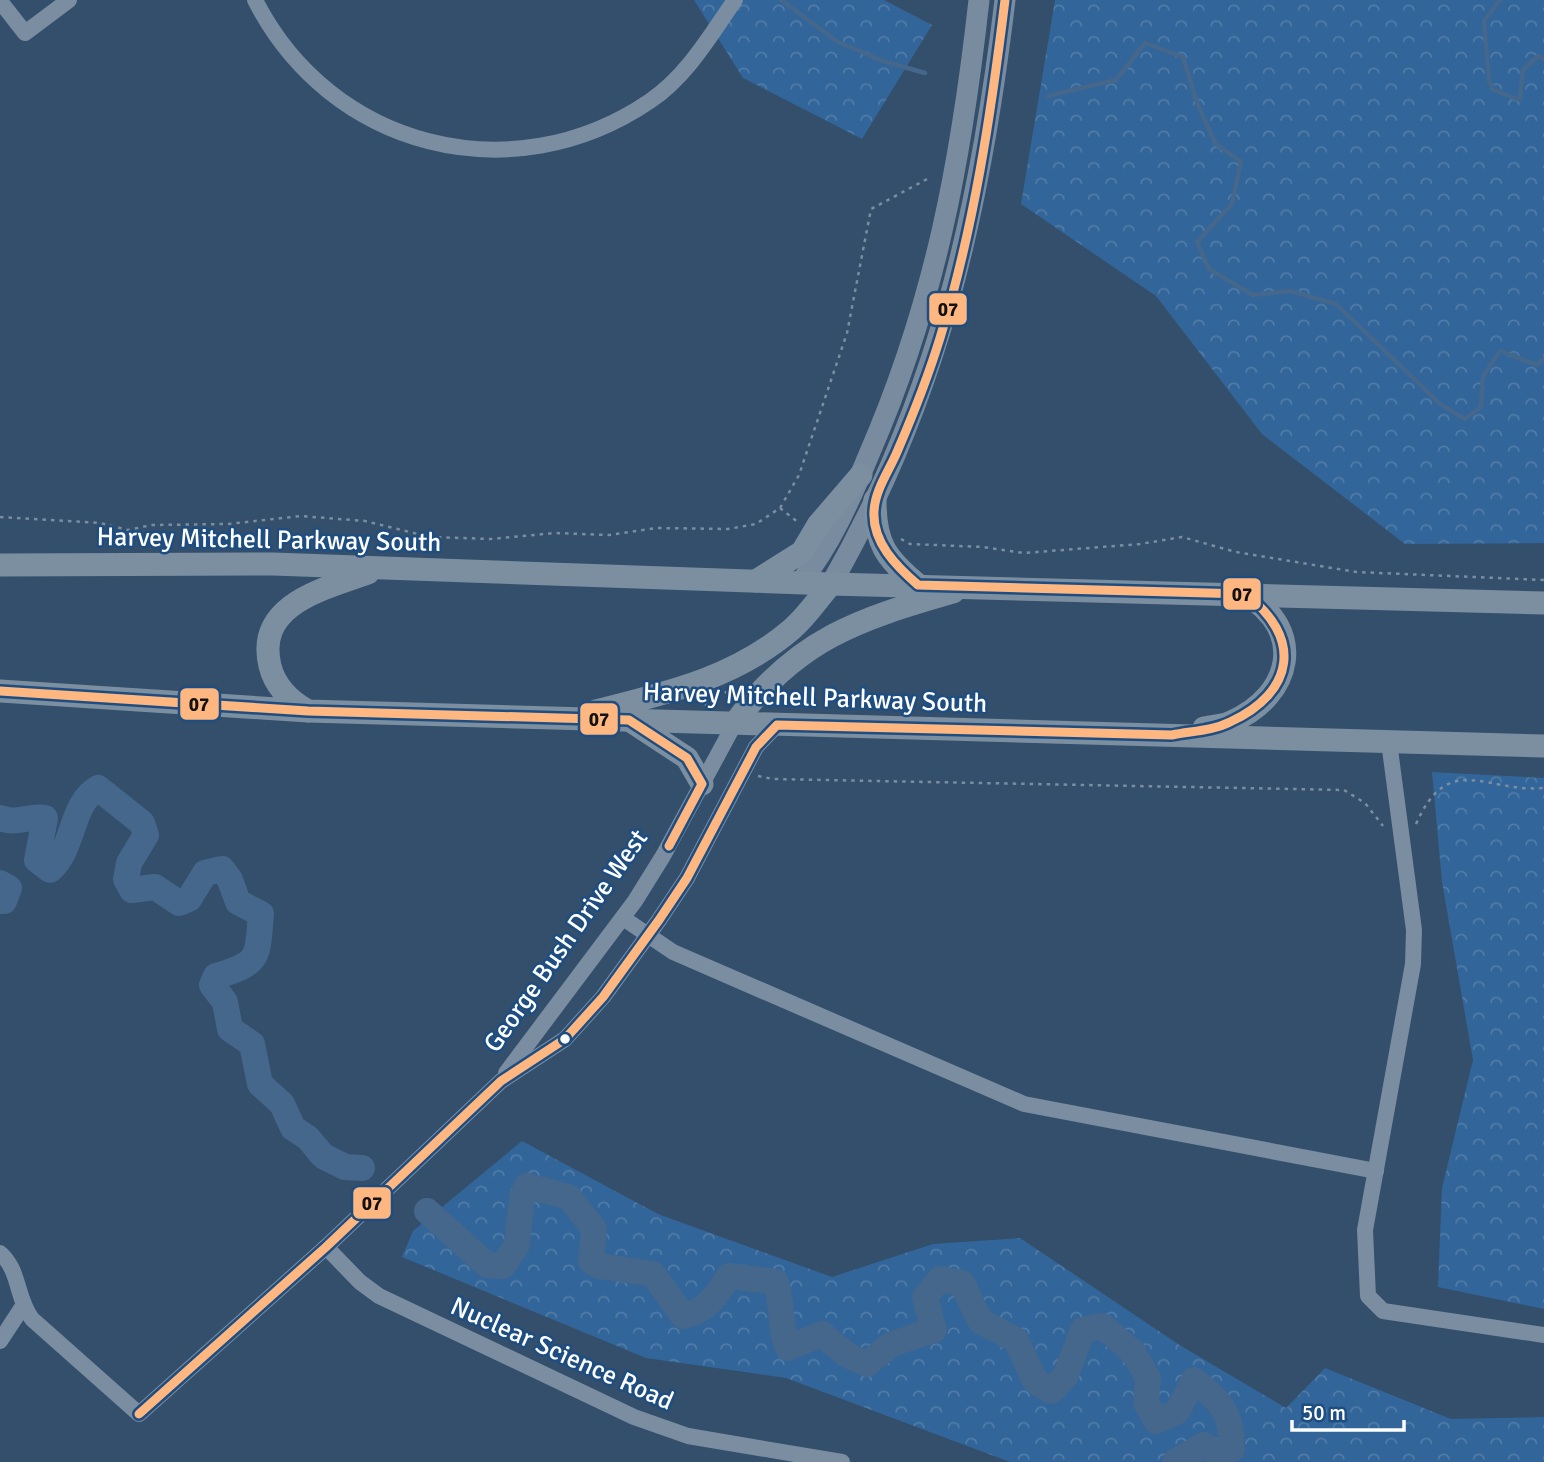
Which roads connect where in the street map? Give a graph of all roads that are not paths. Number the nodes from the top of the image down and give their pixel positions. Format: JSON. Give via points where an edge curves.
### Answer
{"nodes":[{"id":1,"x":69,"y":0,"type":"edge"},
{"id":2,"x":255,"y":0,"type":"edge"},
{"id":3,"x":735,"y":0,"type":"edge"},
{"id":4,"x":979,"y":0,"type":"edge"},
{"id":5,"x":1005,"y":0,"type":"edge"},
{"id":6,"x":0,"y":1,"type":"edge"},
{"id":7,"x":861,"y":475,"type":"junction"},
{"id":8,"x":875,"y":500,"type":"junction"},
{"id":9,"x":0,"y":565,"type":"edge"},
{"id":10,"x":378,"y":570,"type":"junction"},
{"id":11,"x":756,"y":581,"type":"junction"},
{"id":12,"x":800,"y":583,"type":"junction"},
{"id":13,"x":831,"y":584,"type":"junction"},
{"id":14,"x":918,"y":585,"type":"junction"},
{"id":15,"x":973,"y":586,"type":"junction"},
{"id":16,"x":1245,"y":594,"type":"junction"},
{"id":17,"x":1544,"y":603,"type":"edge"},
{"id":18,"x":0,"y":691,"type":"edge"},
{"id":19,"x":308,"y":710,"type":"junction"},
{"id":20,"x":569,"y":718,"type":"junction"},
{"id":21,"x":629,"y":720,"type":"junction"},
{"id":22,"x":735,"y":723,"type":"junction"},
{"id":23,"x":777,"y":725,"type":"junction"},
{"id":24,"x":1172,"y":736,"type":"junction"},
{"id":25,"x":1389,"y":742,"type":"junction"},
{"id":26,"x":1544,"y":747,"type":"edge"},
{"id":27,"x":702,"y":784,"type":"junction"},
{"id":28,"x":623,"y":918,"type":"junction"},
{"id":29,"x":648,"y":936,"type":"junction"},
{"id":30,"x":501,"y":1081,"type":"junction"},
{"id":31,"x":1376,"y":1171,"type":"junction"},
{"id":32,"x":326,"y":1247,"type":"junction"},
{"id":33,"x":0,"y":1253,"type":"edge"},
{"id":34,"x":23,"y":1306,"type":"junction"},
{"id":35,"x":1544,"y":1335,"type":"edge"},
{"id":36,"x":0,"y":1341,"type":"edge"},
{"id":37,"x":842,"y":1462,"type":"edge"}],
"edges":[{"from":1,"to":6,"type":"street","via":[[25,33]]},
{"from":2,"to":3,"type":"street","via":[[293,57],[344,103],[414,139],[486,150],[535,146],[600,128],[650,101],[695,57]]},
{"from":4,"to":7,"type":"main road","via":[[953,191],[933,275],[890,407]]},
{"from":5,"to":8,"type":"main road","via":[[987,139],[958,276],[917,402]]},
{"from":7,"to":11,"type":"highway","via":[[817,525],[802,552]]},
{"from":7,"to":12,"type":"main road","via":[[823,551]]},
{"from":8,"to":13,"type":"main road"},
{"from":8,"to":14,"type":"highway","via":[[875,530],[883,550]]},
{"from":9,"to":10,"type":"highway","name":"Harvey Mitchell Parkway South","via":[[273,564]]},
{"from":10,"to":11,"type":"highway","name":"Harvey Mitchell Parkway South"},
{"from":10,"to":19,"type":"highway","via":[[303,597],[284,611],[273,628],[267,650],[272,673],[284,692]]},
{"from":11,"to":12,"type":"highway","name":"Harvey Mitchell Parkway South"},
{"from":12,"to":13,"type":"highway","name":"Harvey Mitchell Parkway South"},
{"from":13,"to":14,"type":"highway","name":"Harvey Mitchell Parkway South"},
{"from":13,"to":20,"type":"highway","via":[[794,627],[752,660],[699,684]]},
{"from":14,"to":15,"type":"highway","name":"Harvey Mitchell Parkway South"},
{"from":15,"to":16,"type":"highway","name":"Harvey Mitchell Parkway South"},
{"from":15,"to":22,"type":"highway","via":[[847,626],[768,683]]},
{"from":16,"to":17,"type":"highway","name":"Harvey Mitchell Parkway South"},
{"from":16,"to":24,"type":"highway","via":[[1265,606],[1282,632],[1284,666],[1276,687],[1230,722]]},
{"from":18,"to":19,"type":"highway","name":"Harvey Mitchell Parkway South"},
{"from":19,"to":20,"type":"highway","name":"Harvey Mitchell Parkway South"},
{"from":20,"to":21,"type":"highway","name":"Harvey Mitchell Parkway South"},
{"from":21,"to":22,"type":"highway","name":"Harvey Mitchell Parkway South"},
{"from":21,"to":27,"type":"highway","via":[[688,758]]},
{"from":22,"to":23,"type":"highway","name":"Harvey Mitchell Parkway South"},
{"from":22,"to":27,"type":"street","name":"George Bush Drive West"},
{"from":23,"to":24,"type":"highway","name":"Harvey Mitchell Parkway South"},
{"from":23,"to":29,"type":"street","name":"George Bush Drive West","via":[[756,747],[687,878]]},
{"from":24,"to":25,"type":"highway","name":"Harvey Mitchell Parkway South"},
{"from":25,"to":26,"type":"highway","name":"Harvey Mitchell Parkway South"},
{"from":25,"to":31,"type":"street","via":[[1414,930],[1413,964]]},
{"from":27,"to":28,"type":"street","name":"George Bush Drive West"},
{"from":28,"to":29,"type":"street"},
{"from":28,"to":30,"type":"street","name":"George Bush Drive West"},
{"from":29,"to":30,"type":"street","name":"George Bush Drive West","via":[[565,1039]]},
{"from":29,"to":31,"type":"street","via":[[673,952],[1024,1104]]},
{"from":30,"to":32,"type":"street","name":"George Bush Drive West"},
{"from":31,"to":35,"type":"street","via":[[1365,1230],[1365,1269],[1368,1296],[1383,1311]]},
{"from":32,"to":34,"type":"street","name":"George Bush Drive West","via":[[139,1414]]},
{"from":32,"to":37,"type":"street","name":"Nuclear Science Road","via":[[379,1296],[634,1417],[688,1436]]},
{"from":33,"to":34,"type":"street","via":[[11,1263]]},
{"from":34,"to":36,"type":"street"}]}
